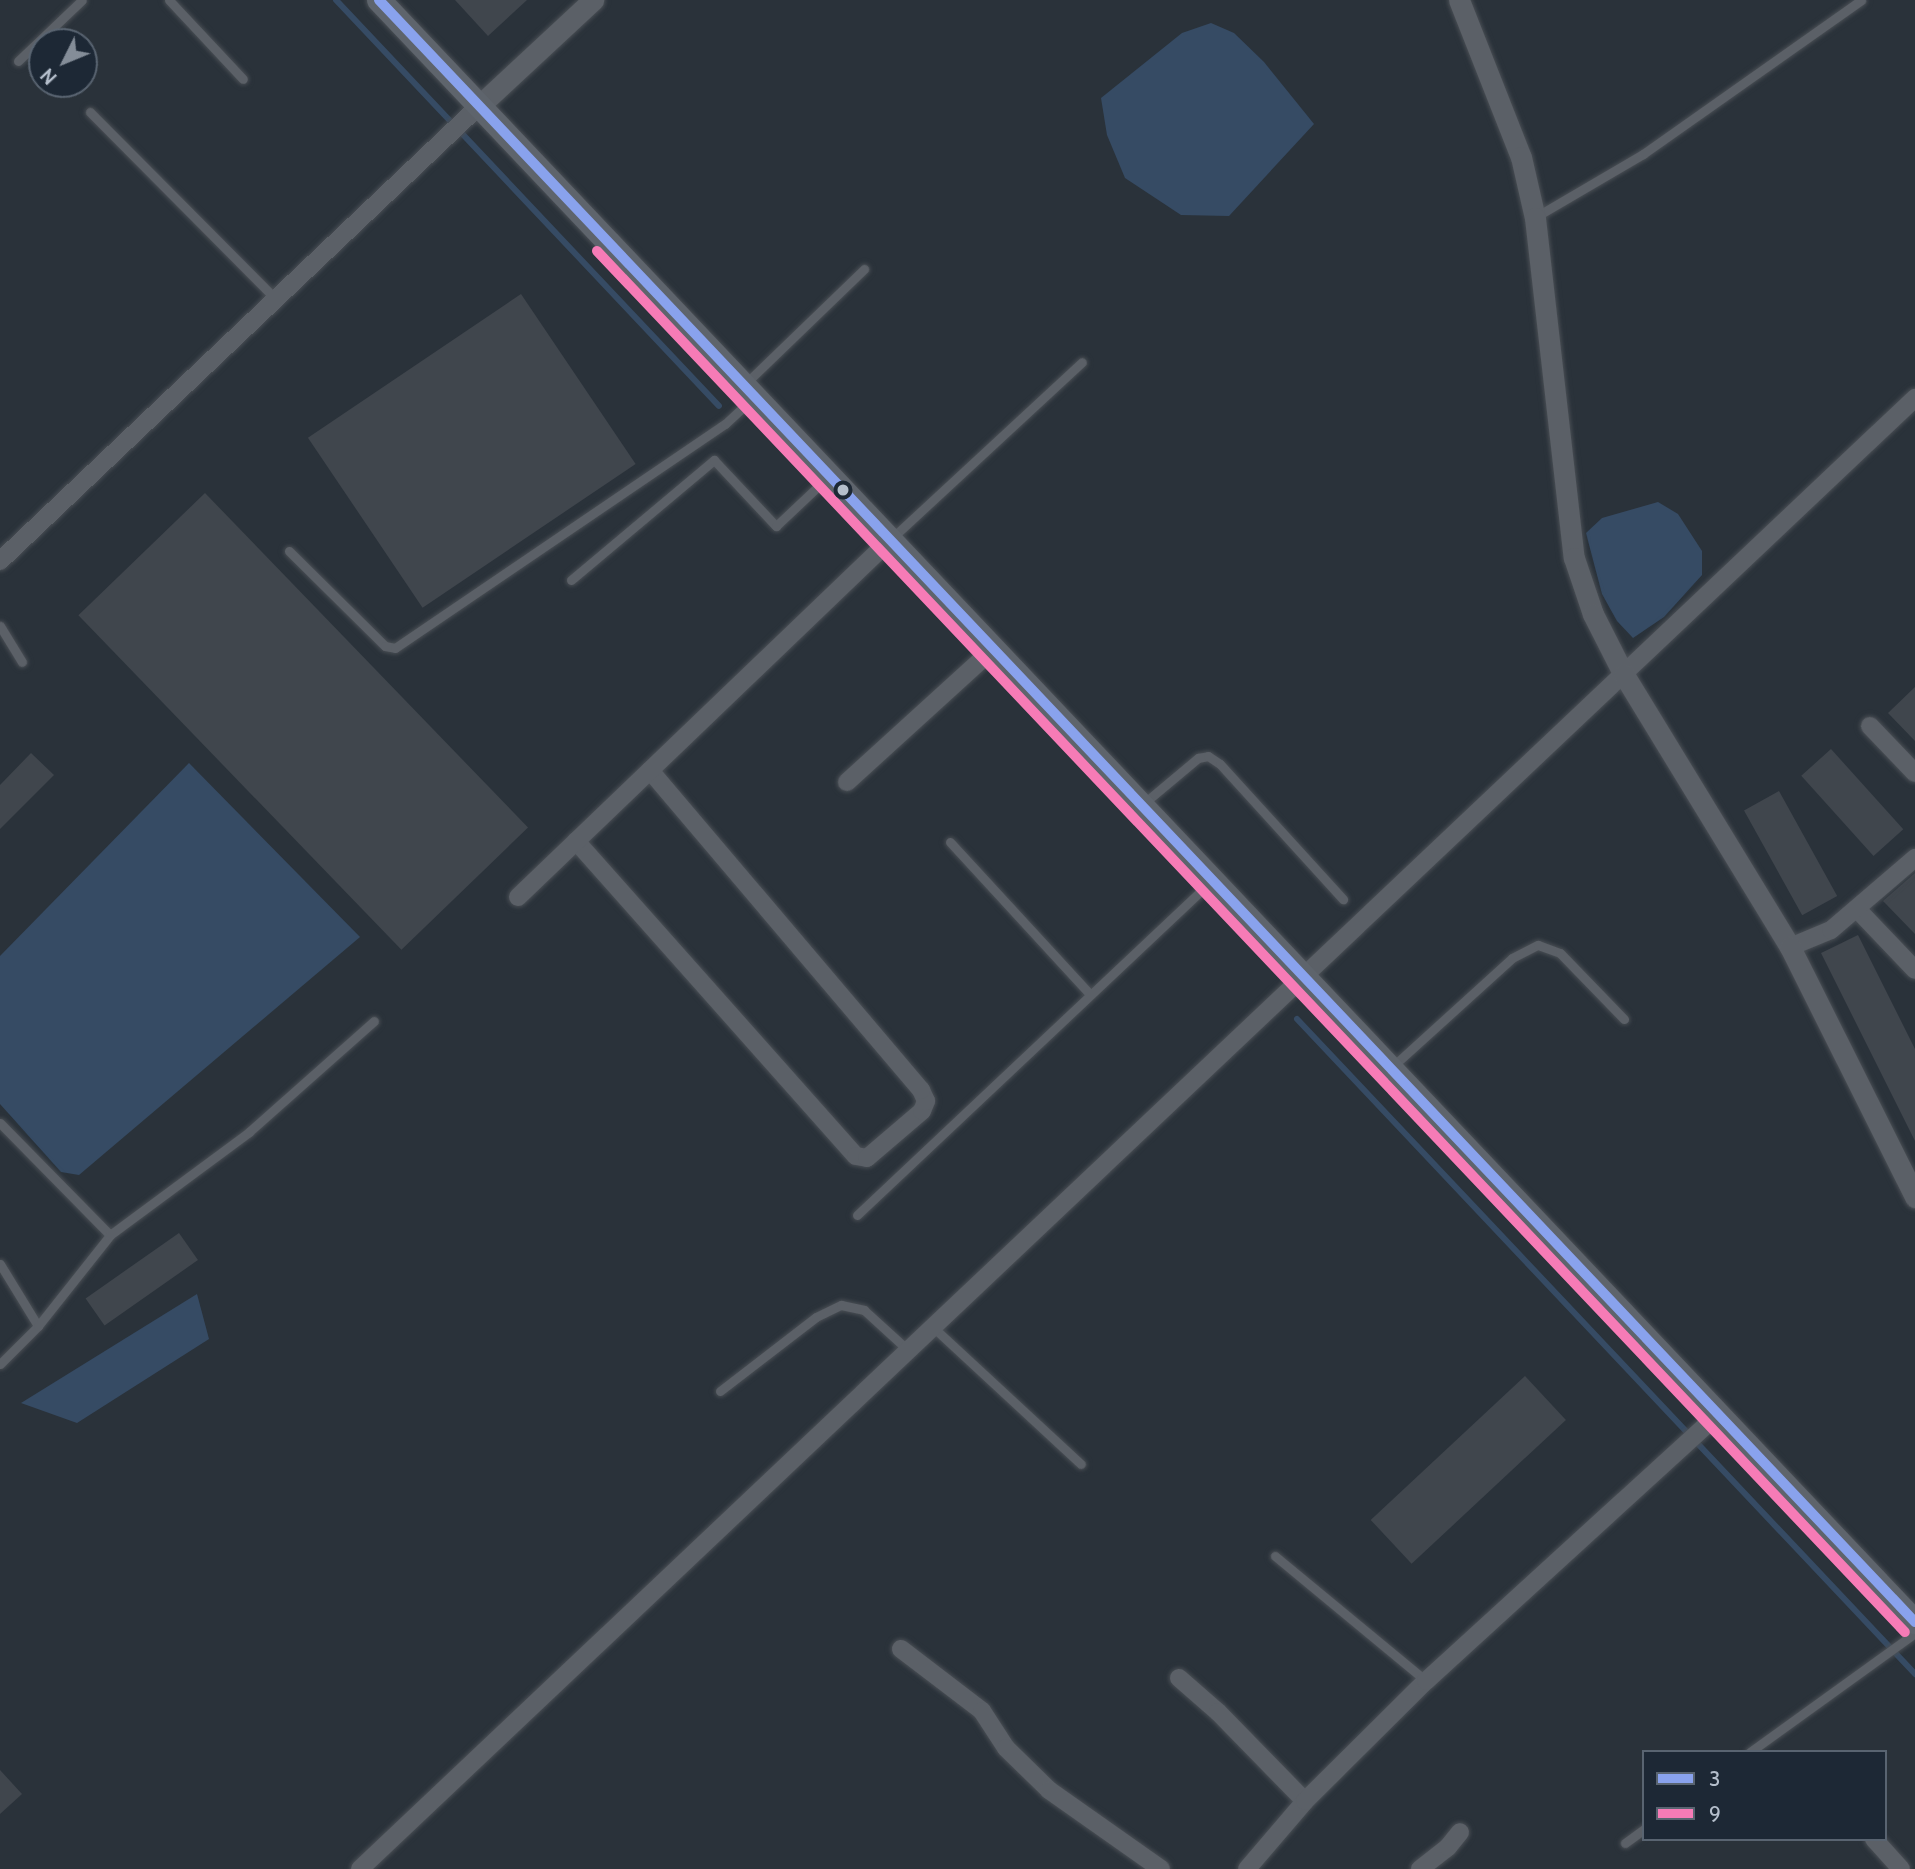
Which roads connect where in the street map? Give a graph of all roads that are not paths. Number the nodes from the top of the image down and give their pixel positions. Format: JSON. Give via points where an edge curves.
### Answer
{"nodes":[{"id":1,"x":82,"y":0,"type":"edge"},
{"id":2,"x":169,"y":0,"type":"edge"},
{"id":3,"x":379,"y":0,"type":"edge"},
{"id":4,"x":593,"y":0,"type":"edge"},
{"id":5,"x":1861,"y":0,"type":"edge"},
{"id":6,"x":1461,"y":1,"type":"edge"},
{"id":7,"x":18,"y":61,"type":"dead end"},
{"id":8,"x":243,"y":79,"type":"dead end"},
{"id":9,"x":90,"y":111,"type":"dead end"},
{"id":10,"x":474,"y":111,"type":"junction"},
{"id":11,"x":1535,"y":218,"type":"junction"},
{"id":12,"x":864,"y":269,"type":"dead end"},
{"id":13,"x":276,"y":299,"type":"junction"},
{"id":14,"x":1082,"y":362,"type":"dead end"},
{"id":15,"x":749,"y":391,"type":"junction"},
{"id":16,"x":1915,"y":398,"type":"edge"},
{"id":17,"x":829,"y":475,"type":"junction"},
{"id":18,"x":890,"y":540,"type":"junction"},
{"id":19,"x":289,"y":551,"type":"dead end"},
{"id":20,"x":0,"y":561,"type":"edge"},
{"id":21,"x":571,"y":580,"type":"dead end"},
{"id":22,"x":0,"y":625,"type":"edge"},
{"id":23,"x":993,"y":649,"type":"junction"},
{"id":24,"x":22,"y":662,"type":"dead end"},
{"id":25,"x":1624,"y":674,"type":"junction"},
{"id":26,"x":1870,"y":726,"type":"dead end"},
{"id":27,"x":650,"y":770,"type":"junction"},
{"id":28,"x":1915,"y":773,"type":"edge"},
{"id":29,"x":847,"y":782,"type":"dead end"},
{"id":30,"x":1141,"y":806,"type":"junction"},
{"id":31,"x":576,"y":841,"type":"junction"},
{"id":32,"x":950,"y":842,"type":"dead end"},
{"id":33,"x":1915,"y":858,"type":"edge"},
{"id":34,"x":1212,"y":880,"type":"junction"},
{"id":35,"x":518,"y":897,"type":"dead end"},
{"id":36,"x":1343,"y":899,"type":"dead end"},
{"id":37,"x":1857,"y":909,"type":"junction"},
{"id":38,"x":1790,"y":947,"type":"junction"},
{"id":39,"x":1915,"y":970,"type":"edge"},
{"id":40,"x":1303,"y":978,"type":"junction"},
{"id":41,"x":1089,"y":993,"type":"junction"},
{"id":42,"x":1624,"y":1019,"type":"dead end"},
{"id":43,"x":374,"y":1021,"type":"dead end"},
{"id":44,"x":1390,"y":1069,"type":"junction"},
{"id":45,"x":0,"y":1124,"type":"edge"},
{"id":46,"x":1915,"y":1197,"type":"edge"},
{"id":47,"x":857,"y":1215,"type":"dead end"},
{"id":48,"x":110,"y":1235,"type":"junction"},
{"id":49,"x":0,"y":1264,"type":"edge"},
{"id":50,"x":38,"y":1326,"type":"junction"},
{"id":51,"x":934,"y":1328,"type":"junction"},
{"id":52,"x":909,"y":1351,"type":"junction"},
{"id":53,"x":0,"y":1364,"type":"edge"},
{"id":54,"x":720,"y":1391,"type":"dead end"},
{"id":55,"x":1708,"y":1423,"type":"junction"},
{"id":56,"x":1082,"y":1464,"type":"dead end"},
{"id":57,"x":1275,"y":1556,"type":"dead end"},
{"id":58,"x":1915,"y":1622,"type":"edge"},
{"id":59,"x":1915,"y":1633,"type":"edge"},
{"id":60,"x":901,"y":1649,"type":"dead end"},
{"id":61,"x":1179,"y":1678,"type":"dead end"},
{"id":62,"x":1426,"y":1681,"type":"junction"},
{"id":63,"x":1753,"y":1750,"type":"edge"},
{"id":64,"x":1305,"y":1801,"type":"junction"},
{"id":65,"x":1642,"y":1830,"type":"edge"},
{"id":66,"x":1460,"y":1832,"type":"dead end"},
{"id":67,"x":1876,"y":1841,"type":"edge"},
{"id":68,"x":1625,"y":1843,"type":"dead end"},
{"id":69,"x":360,"y":1869,"type":"edge"},
{"id":70,"x":1161,"y":1869,"type":"edge"},
{"id":71,"x":1247,"y":1869,"type":"edge"},
{"id":72,"x":1420,"y":1869,"type":"edge"},
{"id":73,"x":1900,"y":1869,"type":"edge"}],
"edges":[{"from":1,"to":7,"type":"lane"},
{"from":2,"to":8,"type":"lane"},
{"from":3,"to":10,"type":"main road"},
{"from":4,"to":10,"type":"street"},
{"from":5,"to":11,"type":"lane","via":[[1643,154]]},
{"from":6,"to":11,"type":"street","via":[[1521,157]]},
{"from":9,"to":13,"type":"lane"},
{"from":10,"to":13,"type":"street"},
{"from":10,"to":15,"type":"main road"},
{"from":11,"to":25,"type":"street","via":[[1574,558],[1593,614]]},
{"from":12,"to":15,"type":"lane"},
{"from":13,"to":20,"type":"street"},
{"from":14,"to":18,"type":"lane"},
{"from":15,"to":17,"type":"main road"},
{"from":15,"to":19,"type":"lane","via":[[725,425],[395,648],[385,646]]},
{"from":16,"to":25,"type":"street"},
{"from":17,"to":18,"type":"main road"},
{"from":17,"to":21,"type":"lane","via":[[776,526],[713,460]]},
{"from":18,"to":23,"type":"main road"},
{"from":18,"to":27,"type":"street"},
{"from":22,"to":24,"type":"lane"},
{"from":23,"to":29,"type":"street"},
{"from":23,"to":30,"type":"main road"},
{"from":25,"to":38,"type":"street"},
{"from":25,"to":40,"type":"street"},
{"from":26,"to":28,"type":"street"},
{"from":27,"to":31,"type":"street"},
{"from":27,"to":31,"type":"street","via":[[921,1090],[926,1101],[922,1111],[867,1158],[856,1156]]},
{"from":30,"to":34,"type":"main road"},
{"from":30,"to":36,"type":"lane","via":[[1198,758],[1208,756]]},
{"from":31,"to":35,"type":"street"},
{"from":32,"to":41,"type":"lane"},
{"from":33,"to":37,"type":"street"},
{"from":34,"to":40,"type":"main road"},
{"from":34,"to":41,"type":"lane"},
{"from":37,"to":38,"type":"street","via":[[1831,930]]},
{"from":37,"to":39,"type":"street"},
{"from":38,"to":46,"type":"street"},
{"from":40,"to":44,"type":"main road"},
{"from":40,"to":51,"type":"street"},
{"from":41,"to":47,"type":"lane"},
{"from":42,"to":44,"type":"lane","via":[[1560,953],[1538,946],[1512,958]]},
{"from":43,"to":48,"type":"lane","via":[[248,1132]]},
{"from":44,"to":55,"type":"main road"},
{"from":45,"to":48,"type":"lane"},
{"from":48,"to":50,"type":"lane"},
{"from":49,"to":50,"type":"lane"},
{"from":50,"to":53,"type":"lane"},
{"from":51,"to":52,"type":"street"},
{"from":51,"to":56,"type":"lane"},
{"from":52,"to":54,"type":"lane","via":[[864,1310],[841,1305],[816,1317]]},
{"from":52,"to":69,"type":"street"},
{"from":55,"to":58,"type":"main road"},
{"from":55,"to":62,"type":"street"},
{"from":57,"to":62,"type":"lane"},
{"from":59,"to":63,"type":"lane"},
{"from":60,"to":70,"type":"street","via":[[982,1711],[1006,1748],[1049,1790]]},
{"from":61,"to":64,"type":"street"},
{"from":62,"to":64,"type":"street"},
{"from":64,"to":71,"type":"street"},
{"from":65,"to":68,"type":"lane"},
{"from":66,"to":72,"type":"street"},
{"from":67,"to":73,"type":"street"}]}
